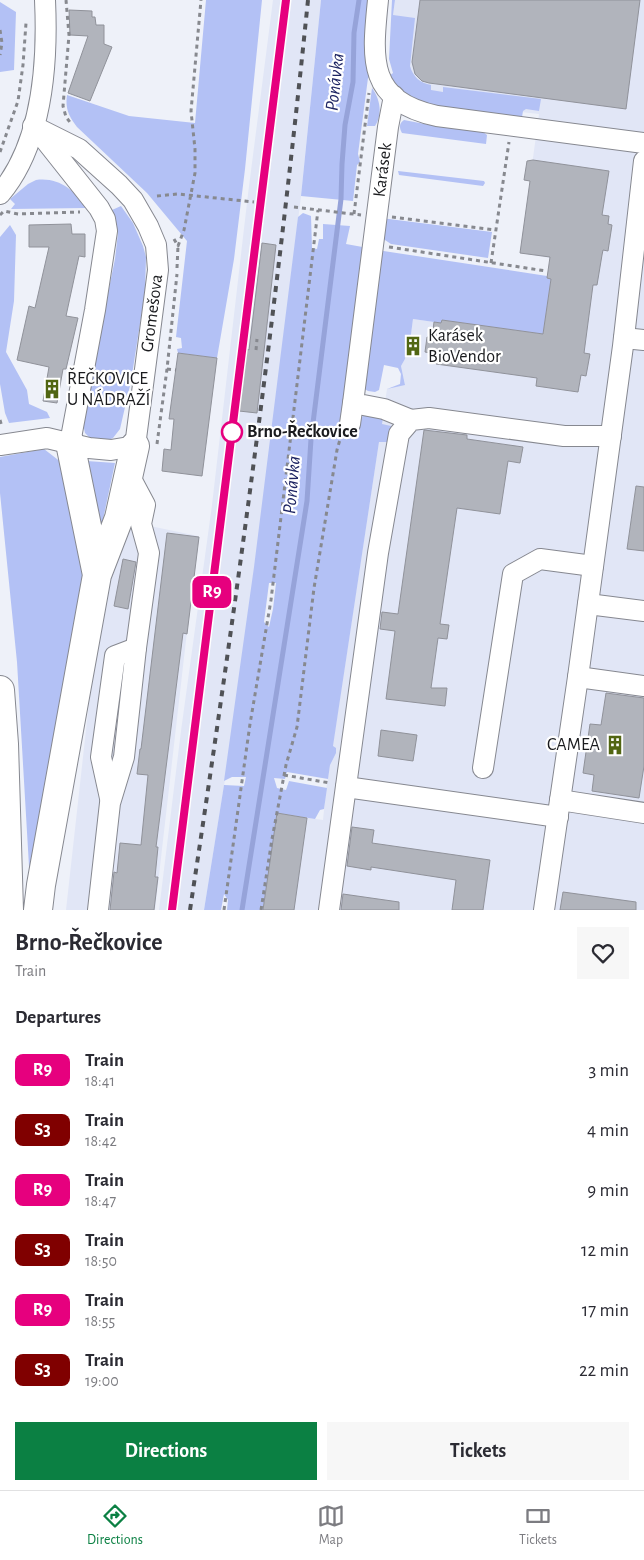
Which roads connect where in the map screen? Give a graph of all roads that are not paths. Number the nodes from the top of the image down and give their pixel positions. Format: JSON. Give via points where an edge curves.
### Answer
{"nodes":[{"id":1,"x":45,"y":0,"type":"edge"},
{"id":2,"x":378,"y":0,"type":"edge"},
{"id":3,"x":394,"y":96,"type":"junction"},
{"id":4,"x":34,"y":126,"type":"junction"},
{"id":5,"x":644,"y":143,"type":"edge"},
{"id":6,"x":644,"y":160,"type":"edge"},
{"id":7,"x":0,"y":194,"type":"edge"},
{"id":8,"x":624,"y":338,"type":"junction"},
{"id":9,"x":644,"y":340,"type":"edge"},
{"id":10,"x":353,"y":403,"type":"junction"},
{"id":11,"x":411,"y":420,"type":"junction"},
{"id":12,"x":350,"y":424,"type":"road end"},
{"id":13,"x":610,"y":436,"type":"junction"},
{"id":14,"x":2,"y":437,"type":"edge"},
{"id":15,"x":70,"y":443,"type":"junction"},
{"id":16,"x":146,"y":447,"type":"junction"},
{"id":17,"x":129,"y":476,"type":"junction"},
{"id":18,"x":593,"y":566,"type":"junction"},
{"id":19,"x":96,"y":575,"type":"junction"},
{"id":20,"x":588,"y":604,"type":"junction"},
{"id":21,"x":644,"y":611,"type":"edge"},
{"id":22,"x":578,"y":677,"type":"junction"},
{"id":23,"x":644,"y":686,"type":"edge"},
{"id":24,"x":0,"y":690,"type":"edge"},
{"id":25,"x":483,"y":768,"type":"dead end"},
{"id":26,"x":337,"y":784,"type":"junction"},
{"id":27,"x":559,"y":808,"type":"junction"},
{"id":28,"x":644,"y":813,"type":"edge"},
{"id":29,"x":8,"y":910,"type":"edge"},
{"id":30,"x":38,"y":910,"type":"edge"},
{"id":31,"x":98,"y":910,"type":"edge"},
{"id":32,"x":330,"y":910,"type":"edge"},
{"id":33,"x":544,"y":910,"type":"edge"}],
"edges":[{"from":1,"to":4,"type":"street","via":[[42,77]]},
{"from":2,"to":3,"type":"street","via":[[374,51],[380,77]]},
{"from":3,"to":5,"type":"street","via":[[417,112],[437,116]]},
{"from":3,"to":10,"type":"street","name":"Karásek"},
{"from":4,"to":7,"type":"street","via":[[16,171]]},
{"from":4,"to":15,"type":"street","via":[[99,208],[107,230]]},
{"from":4,"to":16,"type":"street","name":"Gromešova","via":[[78,149],[119,185],[133,200],[156,245],[158,270]]},
{"from":6,"to":8,"type":"street"},
{"from":8,"to":9,"type":"street"},
{"from":8,"to":13,"type":"street"},
{"from":10,"to":11,"type":"street","via":[[384,409]]},
{"from":10,"to":12,"type":"street","name":"Karásek"},
{"from":11,"to":13,"type":"street","via":[[429,418],[564,436]]},
{"from":11,"to":26,"type":"street","via":[[399,434]]},
{"from":13,"to":18,"type":"street"},
{"from":14,"to":15,"type":"street","via":[[47,438]]},
{"from":15,"to":16,"type":"street","via":[[111,450]]},
{"from":15,"to":19,"type":"highway"},
{"from":16,"to":17,"type":"highway"},
{"from":17,"to":19,"type":"highway","via":[[119,518]]},
{"from":17,"to":31,"type":"street","via":[[145,504],[141,524],[149,553],[136,648],[115,656],[102,757],[110,803]]},
{"from":18,"to":20,"type":"street"},
{"from":18,"to":25,"type":"street","via":[[540,559],[513,574]]},
{"from":19,"to":30,"type":"highway"},
{"from":20,"to":21,"type":"street"},
{"from":20,"to":22,"type":"street"},
{"from":22,"to":23,"type":"street"},
{"from":22,"to":27,"type":"street"},
{"from":24,"to":29,"type":"highway"},
{"from":26,"to":27,"type":"street"},
{"from":26,"to":32,"type":"street"},
{"from":27,"to":28,"type":"street"},
{"from":27,"to":33,"type":"street"}]}
